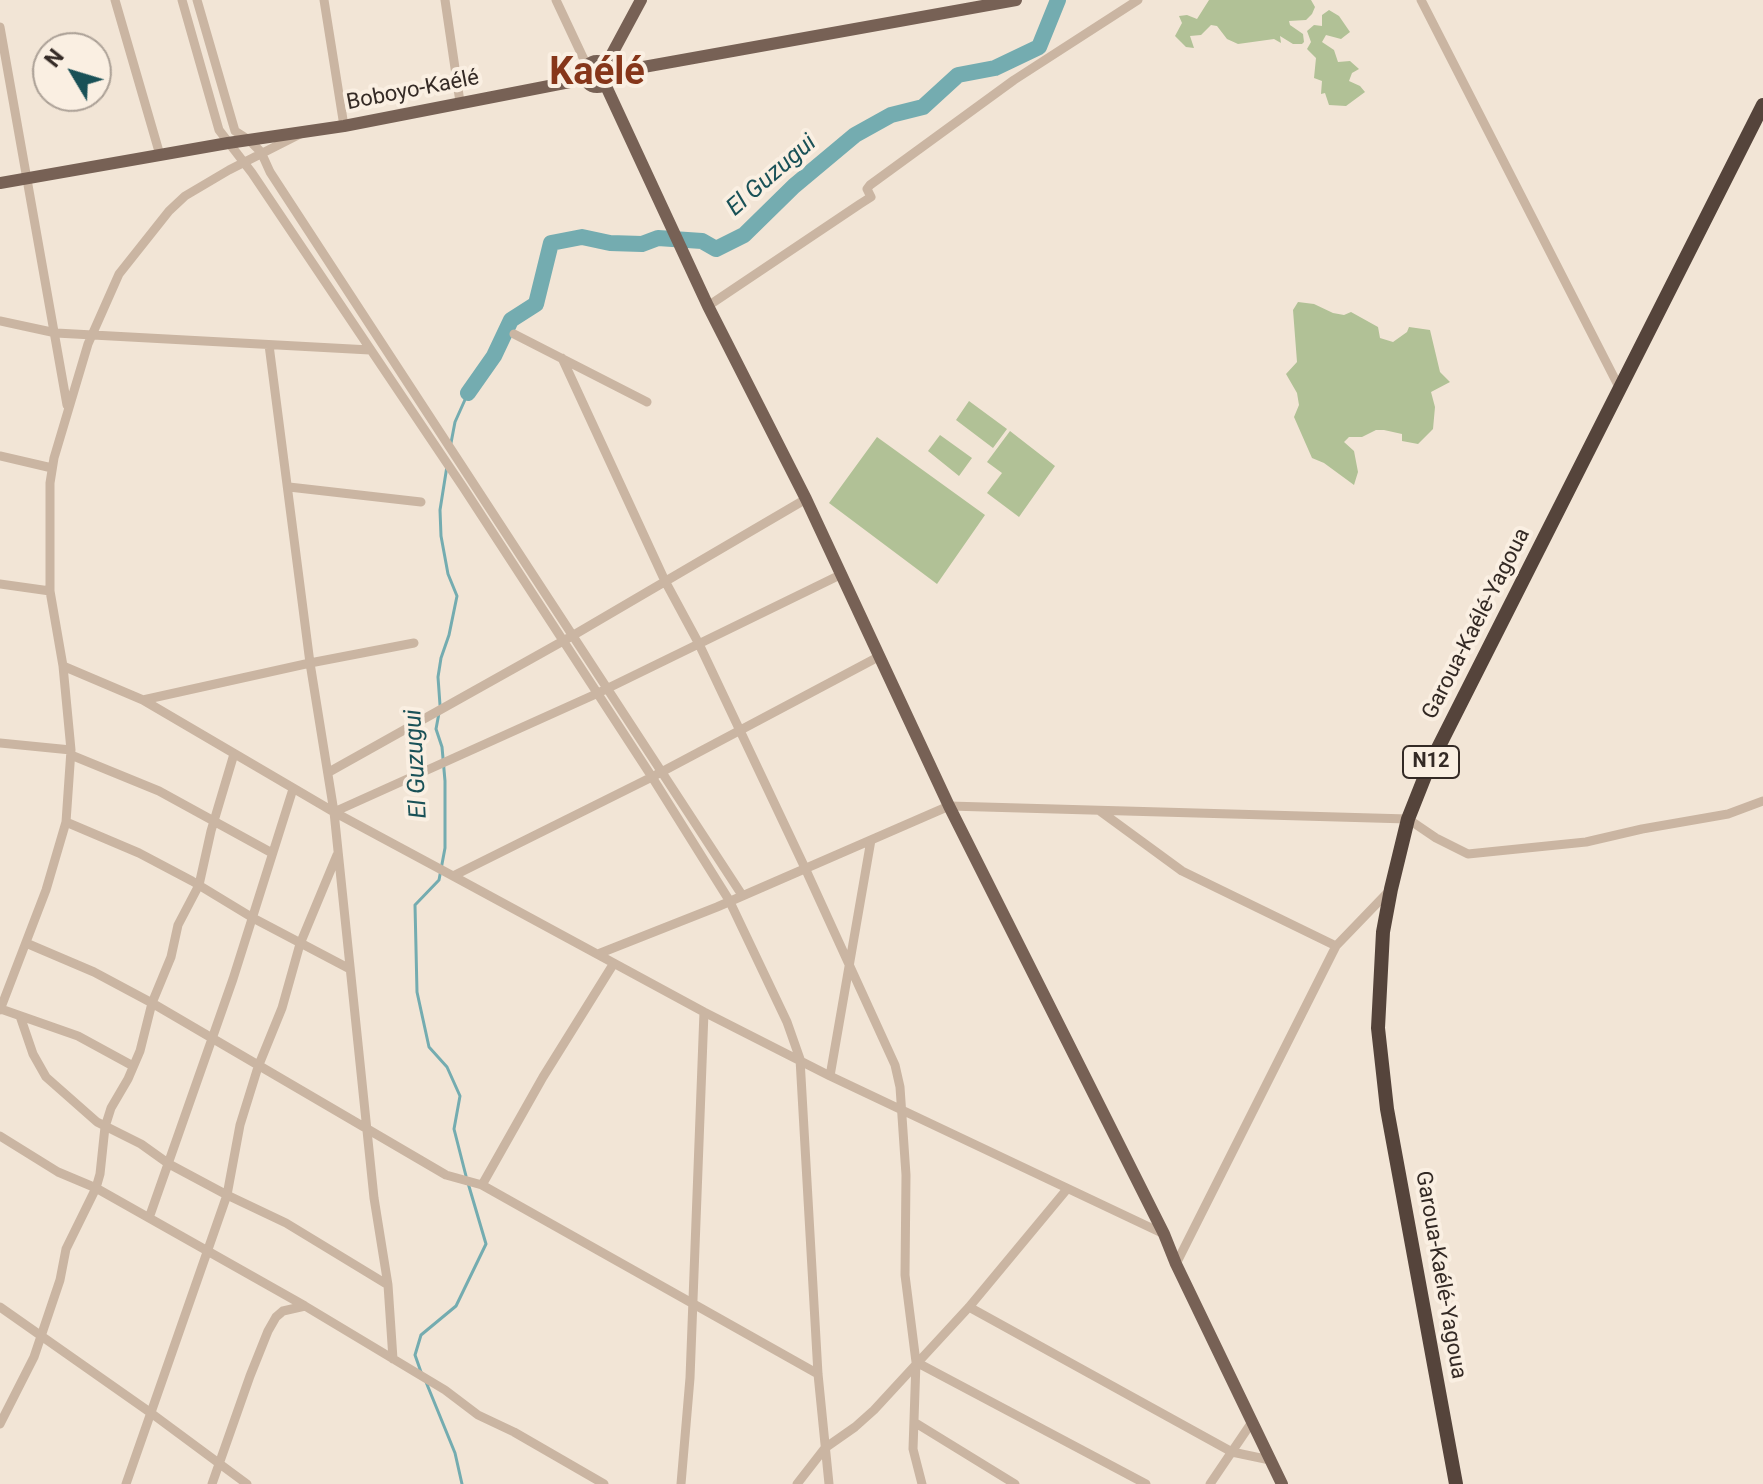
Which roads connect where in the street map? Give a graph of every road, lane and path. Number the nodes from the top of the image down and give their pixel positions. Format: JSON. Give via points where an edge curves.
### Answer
{"nodes":[{"id":1,"x":115,"y":0,"type":"edge"},
{"id":2,"x":182,"y":0,"type":"edge"},
{"id":3,"x":197,"y":0,"type":"edge"},
{"id":4,"x":324,"y":0,"type":"edge"},
{"id":5,"x":445,"y":0,"type":"edge"},
{"id":6,"x":556,"y":0,"type":"edge"},
{"id":7,"x":641,"y":0,"type":"edge"},
{"id":8,"x":1016,"y":0,"type":"edge"},
{"id":9,"x":1138,"y":0,"type":"edge"},
{"id":10,"x":1421,"y":0,"type":"edge"},
{"id":11,"x":0,"y":27,"type":"edge"},
{"id":12,"x":586,"y":72,"type":"junction"},
{"id":13,"x":607,"y":74,"type":"junction"},
{"id":14,"x":460,"y":102,"type":"junction"},
{"id":15,"x":1763,"y":105,"type":"edge"},
{"id":16,"x":344,"y":126,"type":"junction"},
{"id":17,"x":304,"y":132,"type":"junction"},
{"id":18,"x":249,"y":140,"type":"junction"},
{"id":19,"x":228,"y":143,"type":"junction"},
{"id":20,"x":286,"y":143,"type":"junction"},
{"id":21,"x":261,"y":152,"type":"junction"},
{"id":22,"x":160,"y":155,"type":"junction"},
{"id":23,"x":244,"y":162,"type":"junction"},
{"id":24,"x":270,"y":172,"type":"junction"},
{"id":25,"x":27,"y":178,"type":"junction"},
{"id":26,"x":0,"y":183,"type":"edge"},
{"id":27,"x":708,"y":306,"type":"junction"},
{"id":28,"x":0,"y":321,"type":"edge"},
{"id":29,"x":56,"y":333,"type":"junction"},
{"id":30,"x":514,"y":334,"type":"dead end"},
{"id":31,"x":91,"y":335,"type":"junction"},
{"id":32,"x":269,"y":345,"type":"junction"},
{"id":33,"x":370,"y":350,"type":"junction"},
{"id":34,"x":562,"y":358,"type":"junction"},
{"id":35,"x":1620,"y":389,"type":"junction"},
{"id":36,"x":647,"y":402,"type":"dead end"},
{"id":37,"x":68,"y":409,"type":"junction"},
{"id":38,"x":0,"y":456,"type":"edge"},
{"id":39,"x":52,"y":468,"type":"junction"},
{"id":40,"x":289,"y":487,"type":"junction"},
{"id":41,"x":806,"y":499,"type":"junction"},
{"id":42,"x":421,"y":502,"type":"dead end"},
{"id":43,"x":842,"y":574,"type":"junction"},
{"id":44,"x":665,"y":581,"type":"junction"},
{"id":45,"x":0,"y":584,"type":"edge"},
{"id":46,"x":50,"y":591,"type":"junction"},
{"id":47,"x":572,"y":636,"type":"junction"},
{"id":48,"x":561,"y":641,"type":"junction"},
{"id":49,"x":414,"y":643,"type":"dead end"},
{"id":50,"x":699,"y":644,"type":"junction"},
{"id":51,"x":880,"y":656,"type":"junction"},
{"id":52,"x":310,"y":663,"type":"junction"},
{"id":53,"x":63,"y":666,"type":"junction"},
{"id":54,"x":607,"y":688,"type":"junction"},
{"id":55,"x":596,"y":694,"type":"junction"},
{"id":56,"x":143,"y":700,"type":"junction"},
{"id":57,"x":740,"y":730,"type":"junction"},
{"id":58,"x":0,"y":743,"type":"edge"},
{"id":59,"x":71,"y":752,"type":"junction"},
{"id":60,"x":234,"y":754,"type":"junction"},
{"id":61,"x":662,"y":771,"type":"junction"},
{"id":62,"x":329,"y":772,"type":"junction"},
{"id":63,"x":652,"y":777,"type":"junction"},
{"id":64,"x":293,"y":789,"type":"junction"},
{"id":65,"x":1763,"y":801,"type":"edge"},
{"id":66,"x":949,"y":806,"type":"junction"},
{"id":67,"x":1098,"y":810,"type":"junction"},
{"id":68,"x":334,"y":812,"type":"junction"},
{"id":69,"x":1408,"y":819,"type":"junction"},
{"id":70,"x":215,"y":820,"type":"junction"},
{"id":71,"x":66,"y":822,"type":"junction"},
{"id":72,"x":871,"y":840,"type":"junction"},
{"id":73,"x":339,"y":852,"type":"junction"},
{"id":74,"x":272,"y":853,"type":"junction"},
{"id":75,"x":805,"y":868,"type":"junction"},
{"id":76,"x":453,"y":876,"type":"junction"},
{"id":77,"x":199,"y":885,"type":"junction"},
{"id":78,"x":1391,"y":889,"type":"junction"},
{"id":79,"x":742,"y":895,"type":"junction"},
{"id":80,"x":729,"y":900,"type":"junction"},
{"id":81,"x":253,"y":918,"type":"junction"},
{"id":82,"x":26,"y":943,"type":"junction"},
{"id":83,"x":300,"y":944,"type":"junction"},
{"id":84,"x":1336,"y":946,"type":"junction"},
{"id":85,"x":598,"y":954,"type":"junction"},
{"id":86,"x":614,"y":963,"type":"junction"},
{"id":87,"x":849,"y":963,"type":"junction"},
{"id":88,"x":348,"y":968,"type":"junction"},
{"id":89,"x":152,"y":1003,"type":"junction"},
{"id":90,"x":0,"y":1009,"type":"edge"},
{"id":91,"x":704,"y":1012,"type":"junction"},
{"id":92,"x":20,"y":1016,"type":"junction"},
{"id":93,"x":211,"y":1038,"type":"junction"},
{"id":94,"x":800,"y":1059,"type":"junction"},
{"id":95,"x":133,"y":1066,"type":"junction"},
{"id":96,"x":258,"y":1067,"type":"junction"},
{"id":97,"x":830,"y":1076,"type":"junction"},
{"id":98,"x":901,"y":1110,"type":"junction"},
{"id":99,"x":105,"y":1127,"type":"junction"},
{"id":100,"x":367,"y":1128,"type":"junction"},
{"id":101,"x":0,"y":1136,"type":"edge"},
{"id":102,"x":169,"y":1164,"type":"junction"},
{"id":103,"x":482,"y":1185,"type":"junction"},
{"id":104,"x":96,"y":1188,"type":"junction"},
{"id":105,"x":1067,"y":1189,"type":"junction"},
{"id":106,"x":227,"y":1195,"type":"junction"},
{"id":107,"x":149,"y":1218,"type":"junction"},
{"id":108,"x":1164,"y":1234,"type":"junction"},
{"id":109,"x":206,"y":1252,"type":"junction"},
{"id":110,"x":1176,"y":1264,"type":"junction"},
{"id":111,"x":388,"y":1285,"type":"junction"},
{"id":112,"x":692,"y":1305,"type":"junction"},
{"id":113,"x":305,"y":1306,"type":"junction"},
{"id":114,"x":0,"y":1307,"type":"edge"},
{"id":115,"x":969,"y":1307,"type":"junction"},
{"id":116,"x":42,"y":1336,"type":"junction"},
{"id":117,"x":393,"y":1359,"type":"junction"},
{"id":118,"x":916,"y":1362,"type":"junction"},
{"id":119,"x":818,"y":1374,"type":"junction"},
{"id":120,"x":151,"y":1413,"type":"junction"},
{"id":121,"x":914,"y":1422,"type":"junction"},
{"id":122,"x":1252,"y":1422,"type":"junction"},
{"id":123,"x":0,"y":1424,"type":"edge"},
{"id":124,"x":825,"y":1448,"type":"junction"},
{"id":125,"x":1232,"y":1452,"type":"junction"},
{"id":126,"x":1270,"y":1460,"type":"junction"},
{"id":127,"x":219,"y":1464,"type":"junction"},
{"id":128,"x":126,"y":1484,"type":"edge"},
{"id":129,"x":212,"y":1484,"type":"edge"},
{"id":130,"x":247,"y":1484,"type":"edge"},
{"id":131,"x":604,"y":1484,"type":"edge"},
{"id":132,"x":681,"y":1484,"type":"edge"},
{"id":133,"x":797,"y":1484,"type":"edge"},
{"id":134,"x":829,"y":1484,"type":"edge"},
{"id":135,"x":922,"y":1484,"type":"edge"},
{"id":136,"x":1015,"y":1484,"type":"edge"},
{"id":137,"x":1146,"y":1484,"type":"edge"},
{"id":138,"x":1210,"y":1484,"type":"edge"},
{"id":139,"x":1282,"y":1484,"type":"edge"},
{"id":140,"x":1456,"y":1484,"type":"edge"}],
"edges":[{"from":1,"to":22,"type":"street"},
{"from":2,"to":19,"type":"street","via":[[219,130]]},
{"from":3,"to":18,"type":"street","via":[[235,131]]},
{"from":4,"to":16,"type":"street"},
{"from":5,"to":14,"type":"street"},
{"from":6,"to":12,"type":"street"},
{"from":7,"to":13,"type":"main road"},
{"from":8,"to":13,"type":"main road","name":"Boboyo-Kaélé"},
{"from":9,"to":27,"type":"street","via":[[1014,80],[870,185],[871,197]]},
{"from":10,"to":35,"type":"street"},
{"from":11,"to":25,"type":"street"},
{"from":12,"to":13,"type":"main road","name":"Boboyo-Kaélé","via":[[596,61]]},
{"from":12,"to":13,"type":"main road","via":[[593,87]]},
{"from":12,"to":14,"type":"main road","name":"Boboyo-Kaélé"},
{"from":13,"to":27,"type":"main road"},
{"from":14,"to":16,"type":"main road","name":"Boboyo-Kaélé"},
{"from":15,"to":35,"type":"highway","name":"Garoua-Kaélé-Yagoua","number":"N12"},
{"from":16,"to":17,"type":"main road","name":"Boboyo-Kaélé"},
{"from":17,"to":18,"type":"main road","name":"Boboyo-Kaélé"},
{"from":17,"to":20,"type":"street"},
{"from":18,"to":19,"type":"main road","name":"Boboyo-Kaélé"},
{"from":18,"to":21,"type":"street"},
{"from":19,"to":22,"type":"main road"},
{"from":19,"to":23,"type":"street"},
{"from":20,"to":21,"type":"street"},
{"from":20,"to":24,"type":"street"},
{"from":21,"to":23,"type":"street"},
{"from":21,"to":24,"type":"street"},
{"from":22,"to":25,"type":"main road"},
{"from":23,"to":31,"type":"street","via":[[185,196],[158,222],[119,274]]},
{"from":23,"to":33,"type":"street"},
{"from":24,"to":47,"type":"street"},
{"from":25,"to":26,"type":"main road"},
{"from":25,"to":29,"type":"street"},
{"from":27,"to":41,"type":"main road"},
{"from":28,"to":29,"type":"street"},
{"from":29,"to":31,"type":"street"},
{"from":29,"to":37,"type":"street"},
{"from":30,"to":34,"type":"street"},
{"from":31,"to":32,"type":"street"},
{"from":31,"to":37,"type":"street"},
{"from":32,"to":33,"type":"street"},
{"from":32,"to":40,"type":"street"},
{"from":33,"to":48,"type":"street"},
{"from":34,"to":36,"type":"street"},
{"from":34,"to":44,"type":"street"},
{"from":35,"to":69,"type":"highway","name":"Garoua-Kaélé-Yagoua","number":"N12","via":[[1429,766]]},
{"from":37,"to":39,"type":"street"},
{"from":38,"to":39,"type":"street"},
{"from":39,"to":46,"type":"street"},
{"from":40,"to":42,"type":"street"},
{"from":40,"to":52,"type":"street"},
{"from":41,"to":43,"type":"main road"},
{"from":41,"to":44,"type":"street"},
{"from":43,"to":50,"type":"street"},
{"from":43,"to":51,"type":"main road"},
{"from":44,"to":47,"type":"street"},
{"from":44,"to":50,"type":"street"},
{"from":45,"to":46,"type":"street"},
{"from":46,"to":53,"type":"street"},
{"from":47,"to":48,"type":"street"},
{"from":47,"to":54,"type":"street"},
{"from":48,"to":55,"type":"street"},
{"from":48,"to":62,"type":"street"},
{"from":49,"to":52,"type":"street"},
{"from":50,"to":54,"type":"street"},
{"from":50,"to":57,"type":"street"},
{"from":51,"to":57,"type":"street"},
{"from":51,"to":66,"type":"main road"},
{"from":52,"to":56,"type":"street"},
{"from":52,"to":62,"type":"street"},
{"from":53,"to":56,"type":"street"},
{"from":53,"to":59,"type":"street"},
{"from":54,"to":55,"type":"street"},
{"from":54,"to":61,"type":"street"},
{"from":55,"to":63,"type":"street"},
{"from":55,"to":68,"type":"street"},
{"from":56,"to":60,"type":"street"},
{"from":57,"to":61,"type":"street"},
{"from":57,"to":75,"type":"street"},
{"from":58,"to":59,"type":"street"},
{"from":59,"to":70,"type":"street"},
{"from":59,"to":71,"type":"street"},
{"from":60,"to":64,"type":"street"},
{"from":60,"to":70,"type":"street"},
{"from":61,"to":63,"type":"street"},
{"from":61,"to":79,"type":"street"},
{"from":62,"to":68,"type":"street"},
{"from":63,"to":76,"type":"street"},
{"from":63,"to":80,"type":"street"},
{"from":64,"to":68,"type":"street"},
{"from":64,"to":74,"type":"street"},
{"from":65,"to":69,"type":"street","via":[[1728,814],[1586,842],[1468,854]]},
{"from":66,"to":67,"type":"street"},
{"from":66,"to":72,"type":"street"},
{"from":66,"to":108,"type":"main road"},
{"from":67,"to":69,"type":"street"},
{"from":67,"to":84,"type":"street","via":[[1182,871]]},
{"from":68,"to":73,"type":"street"},
{"from":68,"to":76,"type":"street"},
{"from":69,"to":78,"type":"highway","name":"Garoua-Kaélé-Yagoua","number":"N12"},
{"from":70,"to":74,"type":"street"},
{"from":70,"to":77,"type":"street"},
{"from":71,"to":77,"type":"street"},
{"from":71,"to":82,"type":"street"},
{"from":72,"to":75,"type":"street"},
{"from":72,"to":87,"type":"street"},
{"from":73,"to":83,"type":"street"},
{"from":73,"to":88,"type":"street"},
{"from":74,"to":81,"type":"street"},
{"from":75,"to":79,"type":"street"},
{"from":75,"to":87,"type":"street"},
{"from":76,"to":85,"type":"street"},
{"from":77,"to":81,"type":"street"},
{"from":77,"to":89,"type":"street","via":[[183,913]]},
{"from":78,"to":84,"type":"street"},
{"from":78,"to":140,"type":"highway","name":"Garoua-Kaélé-Yagoua","number":"N12","via":[[1378,1028],[1387,1109]]},
{"from":79,"to":80,"type":"street"},
{"from":80,"to":85,"type":"street"},
{"from":80,"to":94,"type":"street"},
{"from":81,"to":83,"type":"street"},
{"from":81,"to":93,"type":"street"},
{"from":82,"to":89,"type":"street"},
{"from":82,"to":90,"type":"street"},
{"from":83,"to":88,"type":"street"},
{"from":83,"to":96,"type":"street"},
{"from":84,"to":110,"type":"street"},
{"from":85,"to":86,"type":"street"},
{"from":86,"to":91,"type":"street"},
{"from":86,"to":103,"type":"street"},
{"from":87,"to":97,"type":"street"},
{"from":87,"to":98,"type":"street","via":[[895,1065]]},
{"from":88,"to":100,"type":"street"},
{"from":89,"to":93,"type":"street"},
{"from":89,"to":95,"type":"street"},
{"from":90,"to":92,"type":"street"},
{"from":91,"to":94,"type":"street"},
{"from":91,"to":112,"type":"street"},
{"from":92,"to":95,"type":"street","via":[[78,1036]]},
{"from":92,"to":99,"type":"street","via":[[46,1077]]},
{"from":93,"to":96,"type":"street"},
{"from":93,"to":102,"type":"street"},
{"from":94,"to":97,"type":"street"},
{"from":94,"to":119,"type":"street"},
{"from":95,"to":99,"type":"street"},
{"from":96,"to":100,"type":"street"},
{"from":96,"to":106,"type":"street"},
{"from":97,"to":98,"type":"street"},
{"from":98,"to":105,"type":"street"},
{"from":98,"to":118,"type":"street","via":[[905,1275]]},
{"from":99,"to":102,"type":"street"},
{"from":99,"to":104,"type":"street"},
{"from":100,"to":103,"type":"street","via":[[446,1175]]},
{"from":100,"to":111,"type":"street"},
{"from":101,"to":104,"type":"street","via":[[58,1172]]},
{"from":102,"to":106,"type":"street"},
{"from":102,"to":107,"type":"street"},
{"from":103,"to":112,"type":"street"},
{"from":104,"to":107,"type":"street"},
{"from":104,"to":116,"type":"street","via":[[66,1249]]},
{"from":105,"to":108,"type":"street"},
{"from":105,"to":115,"type":"street"},
{"from":106,"to":109,"type":"street"},
{"from":106,"to":111,"type":"street","via":[[286,1223]]},
{"from":107,"to":109,"type":"street"},
{"from":108,"to":110,"type":"main road"},
{"from":109,"to":113,"type":"street"},
{"from":109,"to":120,"type":"street"},
{"from":110,"to":122,"type":"main road"},
{"from":111,"to":117,"type":"street"},
{"from":112,"to":119,"type":"street"},
{"from":112,"to":132,"type":"street"},
{"from":113,"to":117,"type":"street"},
{"from":113,"to":127,"type":"street","via":[[283,1311],[272,1324]]},
{"from":114,"to":116,"type":"street"},
{"from":115,"to":118,"type":"street"},
{"from":115,"to":125,"type":"street"},
{"from":116,"to":120,"type":"street"},
{"from":116,"to":123,"type":"street"},
{"from":117,"to":131,"type":"street","via":[[478,1415]]},
{"from":118,"to":121,"type":"street"},
{"from":118,"to":124,"type":"street","via":[[874,1410]]},
{"from":118,"to":137,"type":"street"},
{"from":119,"to":124,"type":"street"},
{"from":120,"to":127,"type":"street"},
{"from":120,"to":128,"type":"street"},
{"from":121,"to":135,"type":"street","via":[[913,1449]]},
{"from":121,"to":136,"type":"street"},
{"from":122,"to":125,"type":"street"},
{"from":122,"to":126,"type":"main road"},
{"from":124,"to":133,"type":"street"},
{"from":124,"to":134,"type":"street"},
{"from":125,"to":126,"type":"street"},
{"from":125,"to":138,"type":"street"},
{"from":126,"to":139,"type":"main road"},
{"from":127,"to":129,"type":"street"},
{"from":127,"to":130,"type":"street"}]}
